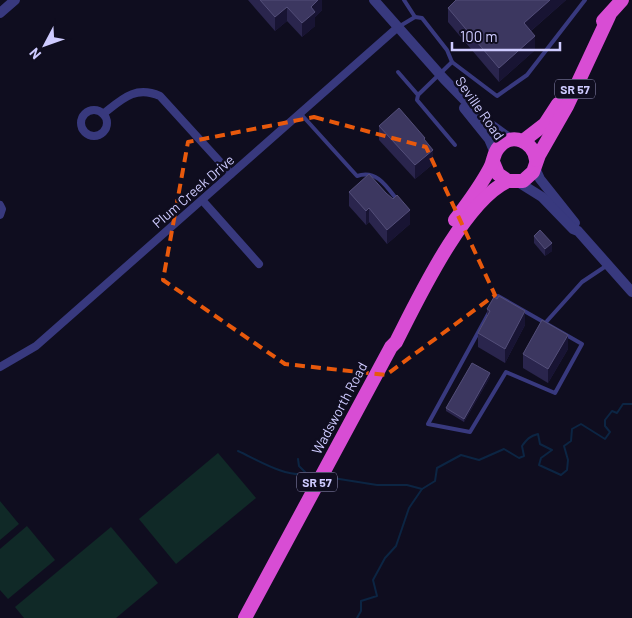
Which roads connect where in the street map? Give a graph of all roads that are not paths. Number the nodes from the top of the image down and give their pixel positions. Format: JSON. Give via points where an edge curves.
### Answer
{"nodes":[{"id":1,"x":15,"y":0,"type":"edge"},
{"id":2,"x":374,"y":0,"type":"edge"},
{"id":3,"x":404,"y":0,"type":"edge"},
{"id":4,"x":585,"y":0,"type":"edge"},
{"id":5,"x":622,"y":0,"type":"edge"},
{"id":6,"x":0,"y":13,"type":"edge"},
{"id":7,"x":609,"y":16,"type":"junction"},
{"id":8,"x":415,"y":17,"type":"junction"},
{"id":9,"x":398,"y":27,"type":"junction"},
{"id":10,"x":452,"y":62,"type":"junction"},
{"id":11,"x":398,"y":72,"type":"dead end"},
{"id":12,"x":441,"y":76,"type":"junction"},
{"id":13,"x":418,"y":95,"type":"junction"},
{"id":14,"x":103,"y":114,"type":"dead end"},
{"id":15,"x":300,"y":114,"type":"junction"},
{"id":16,"x":517,"y":140,"type":"junction"},
{"id":17,"x":455,"y":145,"type":"dead end"},
{"id":18,"x":494,"y":158,"type":"junction"},
{"id":19,"x":536,"y":164,"type":"junction"},
{"id":20,"x":231,"y":174,"type":"junction"},
{"id":21,"x":513,"y":182,"type":"junction"},
{"id":22,"x":202,"y":200,"type":"junction"},
{"id":23,"x":399,"y":203,"type":"edge"},
{"id":24,"x":0,"y":205,"type":"edge"},
{"id":25,"x":0,"y":215,"type":"edge"},
{"id":26,"x":578,"y":231,"type":"junction"},
{"id":27,"x":259,"y":264,"type":"dead end"},
{"id":28,"x":608,"y":265,"type":"junction"},
{"id":29,"x":632,"y":292,"type":"edge"},
{"id":30,"x":547,"y":322,"type":"junction"},
{"id":31,"x":391,"y":347,"type":"junction"},
{"id":32,"x":0,"y":368,"type":"edge"},
{"id":33,"x":245,"y":618,"type":"edge"}],
"edges":[{"from":1,"to":6,"type":"street"},
{"from":2,"to":9,"type":"street","name":"Seville Road"},
{"from":3,"to":8,"type":"lane"},
{"from":4,"to":10,"type":"lane","via":[[527,75],[497,96]]},
{"from":5,"to":7,"type":"highway","name":"Wadsworth Road","number":"SR 57"},
{"from":7,"to":16,"type":"highway","name":"Wadsworth Road","number":"SR 57","via":[[585,48],[550,117],[538,130]]},
{"from":7,"to":19,"type":"highway","name":"Wadsworth Road","number":"SR 57"},
{"from":8,"to":9,"type":"lane"},
{"from":8,"to":10,"type":"lane","via":[[422,18],[447,50]]},
{"from":9,"to":12,"type":"street","name":"Seville Road"},
{"from":9,"to":15,"type":"street","name":"Plum Creek Drive"},
{"from":10,"to":12,"type":"lane"},
{"from":11,"to":13,"type":"lane"},
{"from":12,"to":13,"type":"lane"},
{"from":12,"to":16,"type":"street","name":"Seville Road","via":[[486,122]]},
{"from":12,"to":18,"type":"street","name":"Seville Road","via":[[489,139]]},
{"from":13,"to":17,"type":"lane","via":[[417,100]]},
{"from":14,"to":20,"type":"street","via":[[129,94],[153,93],[166,101]]},
{"from":15,"to":20,"type":"street","name":"Plum Creek Drive"},
{"from":15,"to":23,"type":"lane","via":[[357,176],[366,173],[376,176]]},
{"from":16,"to":18,"type":"highway","name":"Wadsworth Road","number":"SR 57","via":[[500,146]]},
{"from":16,"to":19,"type":"highway","via":[[534,150]]},
{"from":18,"to":21,"type":"highway","via":[[498,174]]},
{"from":18,"to":31,"type":"highway","name":"Wadsworth Road","number":"SR 57","via":[[477,192],[430,260],[390,341]]},
{"from":19,"to":21,"type":"highway","name":"Wadsworth Road","number":"SR 57","via":[[530,176]]},
{"from":19,"to":26,"type":"street","via":[[540,179]]},
{"from":20,"to":22,"type":"street","name":"Plum Creek Drive"},
{"from":21,"to":26,"type":"street","via":[[542,197]]},
{"from":21,"to":31,"type":"highway","name":"Wadsworth Road","number":"SR 57","via":[[490,194],[454,238]]},
{"from":22,"to":27,"type":"street"},
{"from":22,"to":32,"type":"street","name":"Plum Creek Drive","via":[[36,346]]},
{"from":24,"to":25,"type":"street"},
{"from":26,"to":28,"type":"street"},
{"from":28,"to":29,"type":"street"},
{"from":28,"to":30,"type":"lane","via":[[582,282]]},
{"from":30,"to":30,"type":"lane","via":[[498,296],[428,424],[470,432],[506,372],[555,393],[582,344]]},
{"from":31,"to":33,"type":"highway","name":"Wadsworth Road","number":"SR 57"}]}
